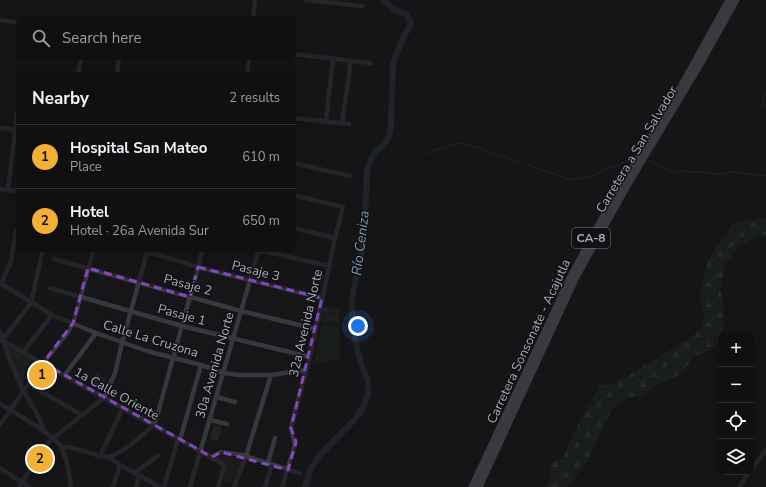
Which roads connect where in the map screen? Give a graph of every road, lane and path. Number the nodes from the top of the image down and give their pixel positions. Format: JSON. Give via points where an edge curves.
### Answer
{"nodes":[{"id":1,"x":255,"y":0,"type":"edge"},
{"id":2,"x":305,"y":0,"type":"edge"},
{"id":3,"x":729,"y":0,"type":"edge"},
{"id":4,"x":736,"y":0,"type":"edge"},
{"id":5,"x":362,"y":6,"type":"dead end"},
{"id":6,"x":253,"y":16,"type":"edge"},
{"id":7,"x":0,"y":20,"type":"edge"},
{"id":8,"x":16,"y":23,"type":"edge"},
{"id":9,"x":296,"y":54,"type":"edge"},
{"id":10,"x":333,"y":58,"type":"junction"},
{"id":11,"x":80,"y":60,"type":"edge"},
{"id":12,"x":119,"y":60,"type":"edge"},
{"id":13,"x":249,"y":60,"type":"edge"},
{"id":14,"x":351,"y":61,"type":"junction"},
{"id":15,"x":370,"y":62,"type":"dead end"},
{"id":16,"x":78,"y":72,"type":"edge"},
{"id":17,"x":117,"y":72,"type":"edge"},
{"id":18,"x":247,"y":72,"type":"edge"},
{"id":19,"x":296,"y":118,"type":"edge"},
{"id":20,"x":326,"y":121,"type":"junction"},
{"id":21,"x":342,"y":123,"type":"junction"},
{"id":22,"x":349,"y":124,"type":"dead end"},
{"id":23,"x":0,"y":128,"type":"edge"},
{"id":24,"x":16,"y":130,"type":"edge"},
{"id":25,"x":16,"y":137,"type":"edge"},
{"id":26,"x":296,"y":164,"type":"edge"},
{"id":27,"x":350,"y":176,"type":"dead end"},
{"id":28,"x":0,"y":189,"type":"edge"},
{"id":29,"x":8,"y":190,"type":"junction"},
{"id":30,"x":16,"y":191,"type":"edge"},
{"id":31,"x":296,"y":196,"type":"edge"},
{"id":32,"x":296,"y":229,"type":"edge"},
{"id":33,"x":16,"y":232,"type":"edge"},
{"id":34,"x":335,"y":238,"type":"junction"},
{"id":35,"x":42,"y":252,"type":"edge"},
{"id":36,"x":93,"y":252,"type":"edge"},
{"id":37,"x":147,"y":252,"type":"edge"},
{"id":38,"x":154,"y":252,"type":"edge"},
{"id":39,"x":202,"y":252,"type":"edge"},
{"id":40,"x":256,"y":252,"type":"edge"},
{"id":41,"x":270,"y":252,"type":"edge"},
{"id":42,"x":54,"y":259,"type":"dead end"},
{"id":43,"x":329,"y":266,"type":"junction"},
{"id":44,"x":198,"y":267,"type":"junction"},
{"id":45,"x":88,"y":268,"type":"junction"},
{"id":46,"x":250,"y":280,"type":"junction"},
{"id":47,"x":139,"y":282,"type":"junction"},
{"id":48,"x":1,"y":284,"type":"edge"},
{"id":49,"x":50,"y":288,"type":"dead end"},
{"id":50,"x":81,"y":296,"type":"junction"},
{"id":51,"x":190,"y":296,"type":"junction"},
{"id":52,"x":322,"y":298,"type":"junction"},
{"id":53,"x":31,"y":303,"type":"junction"},
{"id":54,"x":132,"y":311,"type":"junction"},
{"id":55,"x":241,"y":311,"type":"junction"},
{"id":56,"x":52,"y":315,"type":"junction"},
{"id":57,"x":73,"y":323,"type":"junction"},
{"id":58,"x":182,"y":326,"type":"junction"},
{"id":59,"x":316,"y":329,"type":"junction"},
{"id":60,"x":0,"y":331,"type":"edge"},
{"id":61,"x":96,"y":333,"type":"junction"},
{"id":62,"x":234,"y":338,"type":"junction"},
{"id":63,"x":1,"y":339,"type":"edge"},
{"id":64,"x":122,"y":343,"type":"junction"},
{"id":65,"x":24,"y":352,"type":"junction"},
{"id":66,"x":310,"y":357,"type":"junction"},
{"id":67,"x":174,"y":358,"type":"junction"},
{"id":68,"x":43,"y":363,"type":"junction"},
{"id":69,"x":201,"y":365,"type":"junction"},
{"id":70,"x":306,"y":370,"type":"junction"},
{"id":71,"x":224,"y":373,"type":"junction"},
{"id":72,"x":271,"y":375,"type":"junction"},
{"id":73,"x":64,"y":376,"type":"junction"},
{"id":74,"x":28,"y":384,"type":"junction"},
{"id":75,"x":23,"y":390,"type":"junction"},
{"id":76,"x":217,"y":397,"type":"junction"},
{"id":77,"x":104,"y":398,"type":"junction"},
{"id":78,"x":235,"y":402,"type":"dead end"},
{"id":79,"x":0,"y":404,"type":"edge"},
{"id":80,"x":123,"y":408,"type":"junction"},
{"id":81,"x":10,"y":410,"type":"junction"},
{"id":82,"x":82,"y":415,"type":"junction"},
{"id":83,"x":210,"y":420,"type":"junction"},
{"id":84,"x":227,"y":424,"type":"dead end"},
{"id":85,"x":0,"y":425,"type":"edge"},
{"id":86,"x":153,"y":425,"type":"junction"},
{"id":87,"x":44,"y":432,"type":"junction"},
{"id":88,"x":275,"y":438,"type":"dead end"},
{"id":89,"x":54,"y":439,"type":"junction"},
{"id":90,"x":179,"y":439,"type":"junction"},
{"id":91,"x":62,"y":448,"type":"junction"},
{"id":92,"x":766,"y":450,"type":"edge"},
{"id":93,"x":201,"y":452,"type":"junction"},
{"id":94,"x":100,"y":456,"type":"junction"},
{"id":95,"x":158,"y":456,"type":"dead end"},
{"id":96,"x":246,"y":456,"type":"junction"},
{"id":97,"x":109,"y":457,"type":"junction"},
{"id":98,"x":212,"y":457,"type":"junction"},
{"id":99,"x":270,"y":464,"type":"junction"},
{"id":100,"x":120,"y":465,"type":"junction"},
{"id":101,"x":754,"y":466,"type":"edge"},
{"id":102,"x":0,"y":468,"type":"edge"},
{"id":103,"x":288,"y":470,"type":"junction"},
{"id":104,"x":299,"y":473,"type":"dead end"},
{"id":105,"x":136,"y":474,"type":"junction"},
{"id":106,"x":747,"y":475,"type":"edge"},
{"id":107,"x":20,"y":485,"type":"edge"},
{"id":108,"x":29,"y":487,"type":"edge"},
{"id":109,"x":71,"y":487,"type":"edge"},
{"id":110,"x":113,"y":487,"type":"edge"},
{"id":111,"x":136,"y":487,"type":"edge"},
{"id":112,"x":160,"y":487,"type":"edge"},
{"id":113,"x":164,"y":487,"type":"edge"},
{"id":114,"x":190,"y":487,"type":"edge"},
{"id":115,"x":218,"y":487,"type":"edge"},
{"id":116,"x":234,"y":487,"type":"edge"},
{"id":117,"x":265,"y":487,"type":"edge"},
{"id":118,"x":282,"y":487,"type":"edge"},
{"id":119,"x":472,"y":487,"type":"edge"},
{"id":120,"x":478,"y":487,"type":"edge"},
{"id":121,"x":739,"y":487,"type":"edge"}],
"edges":[{"from":1,"to":6,"type":"street"},
{"from":2,"to":5,"type":"street"},
{"from":3,"to":119,"type":"highway","name":"Carretera Sonsonate - Acajutla","number":"CA-8","via":[[682,85],[586,246]]},
{"from":4,"to":120,"type":"highway","name":"Carretera a San Salvador","number":"CA-8","via":[[576,277]]},
{"from":7,"to":8,"type":"street"},
{"from":9,"to":10,"type":"street"},
{"from":10,"to":14,"type":"street"},
{"from":10,"to":20,"type":"street"},
{"from":11,"to":16,"type":"street"},
{"from":12,"to":17,"type":"street"},
{"from":13,"to":18,"type":"street"},
{"from":14,"to":15,"type":"street"},
{"from":14,"to":21,"type":"street"},
{"from":19,"to":20,"type":"street"},
{"from":20,"to":21,"type":"street"},
{"from":21,"to":22,"type":"street"},
{"from":23,"to":24,"type":"street"},
{"from":25,"to":29,"type":"street"},
{"from":26,"to":27,"type":"street"},
{"from":28,"to":29,"type":"street"},
{"from":29,"to":30,"type":"street"},
{"from":31,"to":34,"type":"street","name":"32a Avenida Norte","via":[[343,207]]},
{"from":32,"to":34,"type":"street"},
{"from":33,"to":48,"type":"street","via":[[11,262]]},
{"from":34,"to":43,"type":"street","name":"32a Avenida Norte"},
{"from":35,"to":53,"type":"street"},
{"from":36,"to":45,"type":"street"},
{"from":37,"to":47,"type":"street"},
{"from":38,"to":44,"type":"street","name":"Pasaje 3"},
{"from":39,"to":44,"type":"street"},
{"from":40,"to":46,"type":"street","name":"30a Avenida Norte"},
{"from":41,"to":43,"type":"street"},
{"from":42,"to":45,"type":"street","name":"Pasaje 2"},
{"from":43,"to":52,"type":"street","name":"32a Avenida Norte"},
{"from":44,"to":46,"type":"street","name":"Pasaje 3"},
{"from":44,"to":51,"type":"street"},
{"from":45,"to":47,"type":"street","name":"Pasaje 2"},
{"from":45,"to":50,"type":"street"},
{"from":46,"to":52,"type":"street","name":"Pasaje 3"},
{"from":46,"to":55,"type":"street","name":"30a Avenida Norte"},
{"from":47,"to":51,"type":"street","name":"Pasaje 2"},
{"from":47,"to":54,"type":"street"},
{"from":48,"to":53,"type":"street","name":"Calle La Cruzona"},
{"from":49,"to":50,"type":"street","name":"Pasaje 1"},
{"from":50,"to":54,"type":"street","name":"Pasaje 1"},
{"from":50,"to":57,"type":"street"},
{"from":51,"to":55,"type":"street","name":"Pasaje 2"},
{"from":51,"to":58,"type":"street"},
{"from":52,"to":59,"type":"street","name":"32a Avenida Norte"},
{"from":53,"to":56,"type":"street","name":"Calle La Cruzona"},
{"from":53,"to":63,"type":"street"},
{"from":54,"to":58,"type":"street","name":"Pasaje 1"},
{"from":54,"to":64,"type":"street"},
{"from":55,"to":59,"type":"street","name":"Pasaje 2"},
{"from":55,"to":62,"type":"street","name":"30a Avenida Norte"},
{"from":56,"to":57,"type":"street","name":"Calle La Cruzona"},
{"from":56,"to":65,"type":"street"},
{"from":57,"to":61,"type":"street","name":"Calle La Cruzona"},
{"from":57,"to":68,"type":"street"},
{"from":58,"to":62,"type":"street","name":"Pasaje 1"},
{"from":58,"to":67,"type":"street"},
{"from":59,"to":66,"type":"street","name":"32a Avenida Norte"},
{"from":60,"to":63,"type":"street"},
{"from":61,"to":64,"type":"street","name":"Calle La Cruzona"},
{"from":61,"to":73,"type":"street"},
{"from":62,"to":66,"type":"street","name":"Pasaje 1"},
{"from":62,"to":71,"type":"street","name":"30a Avenida Norte"},
{"from":63,"to":65,"type":"street","name":"1a Calle Oriente"},
{"from":63,"to":75,"type":"street"},
{"from":64,"to":67,"type":"street","name":"Calle La Cruzona"},
{"from":64,"to":77,"type":"street"},
{"from":65,"to":68,"type":"street","name":"1a Calle Oriente"},
{"from":66,"to":70,"type":"street","name":"32a Avenida Norte"},
{"from":67,"to":69,"type":"street","name":"Calle La Cruzona"},
{"from":67,"to":86,"type":"street"},
{"from":68,"to":73,"type":"street","name":"1a Calle Oriente"},
{"from":68,"to":74,"type":"street"},
{"from":69,"to":71,"type":"street","name":"Calle La Cruzona"},
{"from":69,"to":90,"type":"street"},
{"from":70,"to":72,"type":"street","name":"Calle La Cruzona"},
{"from":70,"to":103,"type":"street","name":"32a Avenida Norte","via":[[291,428],[296,442]]},
{"from":71,"to":72,"type":"street","name":"Calle La Cruzona"},
{"from":71,"to":76,"type":"street","name":"30a Avenida Norte"},
{"from":72,"to":96,"type":"street"},
{"from":73,"to":77,"type":"street","name":"1a Calle Oriente"},
{"from":74,"to":75,"type":"street"},
{"from":74,"to":82,"type":"street"},
{"from":75,"to":81,"type":"street"},
{"from":75,"to":87,"type":"street"},
{"from":76,"to":78,"type":"street"},
{"from":76,"to":83,"type":"street","name":"30a Avenida Norte"},
{"from":77,"to":80,"type":"street","name":"1a Calle Oriente"},
{"from":77,"to":82,"type":"street"},
{"from":79,"to":81,"type":"street"},
{"from":80,"to":86,"type":"street","name":"1a Calle Oriente"},
{"from":80,"to":94,"type":"street"},
{"from":81,"to":85,"type":"street"},
{"from":81,"to":87,"type":"street"},
{"from":82,"to":89,"type":"street"},
{"from":83,"to":84,"type":"street"},
{"from":83,"to":93,"type":"street","name":"30a Avenida Norte"},
{"from":86,"to":90,"type":"street","name":"1a Calle Oriente"},
{"from":86,"to":97,"type":"street","via":[[118,453]]},
{"from":87,"to":89,"type":"street"},
{"from":88,"to":99,"type":"street"},
{"from":89,"to":91,"type":"street"},
{"from":89,"to":107,"type":"street","via":[[45,446]]},
{"from":90,"to":93,"type":"street","name":"1a Calle Oriente"},
{"from":90,"to":113,"type":"street"},
{"from":91,"to":94,"type":"street","via":[[70,447]]},
{"from":91,"to":109,"type":"street"},
{"from":92,"to":101,"type":"street"},
{"from":93,"to":98,"type":"street","name":"1a Calle Oriente"},
{"from":93,"to":114,"type":"street","name":"30a Avenida Norte"},
{"from":94,"to":97,"type":"street"},
{"from":95,"to":105,"type":"street"},
{"from":96,"to":98,"type":"street","via":[[221,452]]},
{"from":96,"to":99,"type":"street"},
{"from":96,"to":116,"type":"street"},
{"from":97,"to":100,"type":"street"},
{"from":98,"to":115,"type":"street","name":"1a Calle Oriente","via":[[224,465]]},
{"from":99,"to":103,"type":"street"},
{"from":99,"to":117,"type":"street"},
{"from":100,"to":105,"type":"street"},
{"from":100,"to":110,"type":"street"},
{"from":102,"to":107,"type":"street"},
{"from":103,"to":104,"type":"street"},
{"from":103,"to":118,"type":"street"},
{"from":105,"to":111,"type":"street"},
{"from":105,"to":112,"type":"street"},
{"from":106,"to":121,"type":"street"},
{"from":107,"to":108,"type":"street"}]}
